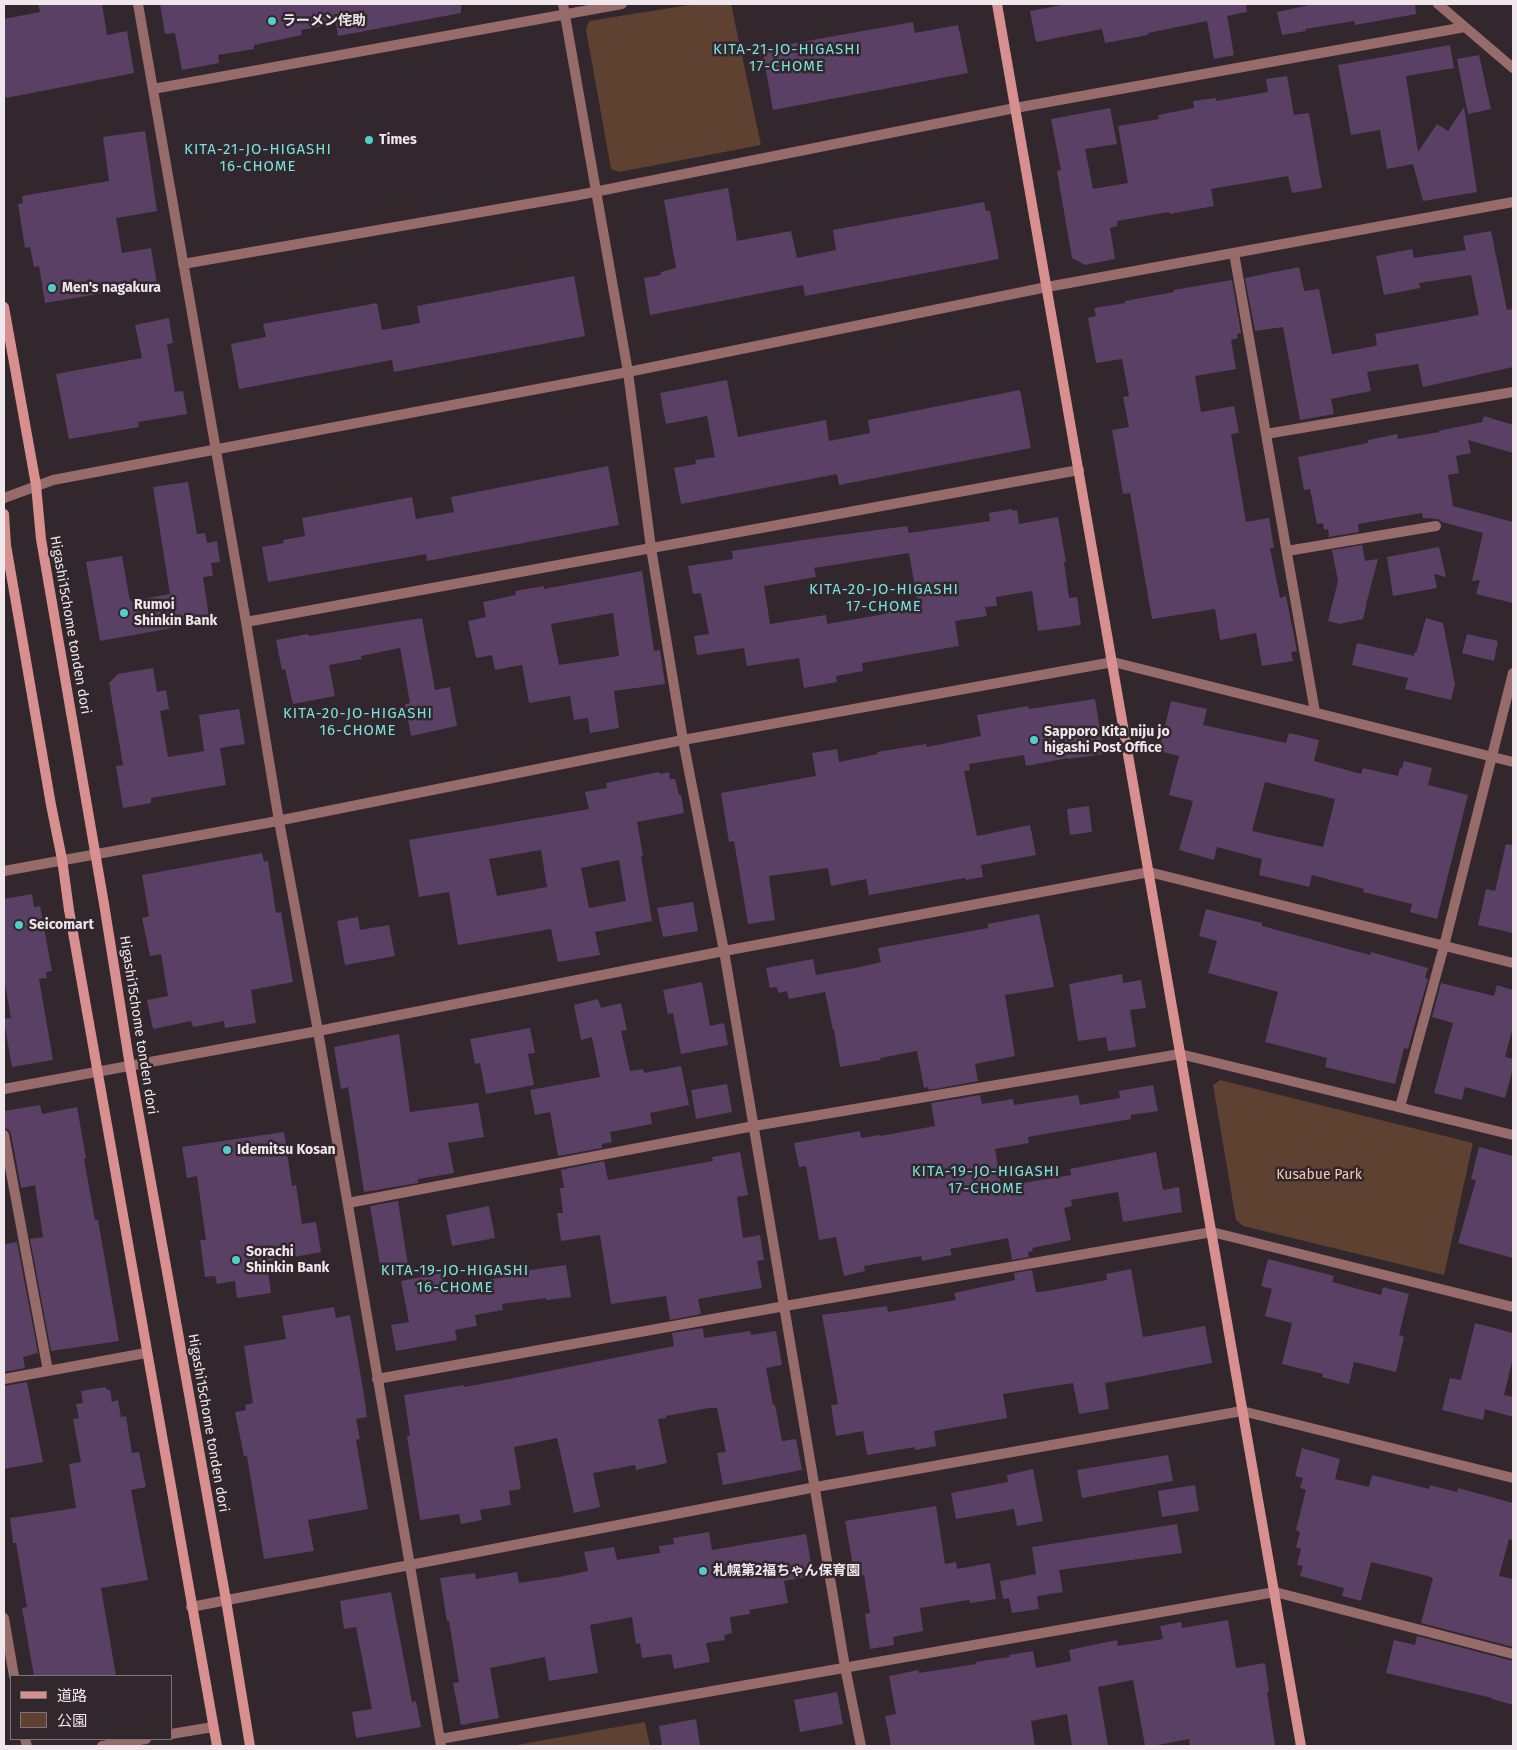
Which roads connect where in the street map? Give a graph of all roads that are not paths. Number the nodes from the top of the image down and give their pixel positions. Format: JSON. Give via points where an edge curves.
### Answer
{"nodes":[{"id":1,"x":138,"y":4,"type":"edge"},
{"id":2,"x":563,"y":4,"type":"edge"},
{"id":3,"x":622,"y":4,"type":"edge"},
{"id":4,"x":997,"y":4,"type":"edge"},
{"id":5,"x":1438,"y":4,"type":"edge"},
{"id":6,"x":565,"y":15,"type":"junction"},
{"id":7,"x":1465,"y":27,"type":"junction"},
{"id":8,"x":1513,"y":68,"type":"edge"},
{"id":9,"x":153,"y":88,"type":"junction"},
{"id":10,"x":1015,"y":108,"type":"junction"},
{"id":11,"x":596,"y":190,"type":"junction"},
{"id":12,"x":1513,"y":202,"type":"edge"},
{"id":13,"x":1234,"y":253,"type":"junction"},
{"id":14,"x":183,"y":264,"type":"junction"},
{"id":15,"x":1047,"y":287,"type":"junction"},
{"id":16,"x":4,"y":307,"type":"edge"},
{"id":17,"x":628,"y":372,"type":"junction"},
{"id":18,"x":1513,"y":392,"type":"edge"},
{"id":19,"x":1266,"y":434,"type":"junction"},
{"id":20,"x":215,"y":450,"type":"junction"},
{"id":21,"x":1079,"y":470,"type":"junction"},
{"id":22,"x":36,"y":486,"type":"junction"},
{"id":23,"x":4,"y":498,"type":"edge"},
{"id":24,"x":4,"y":514,"type":"edge"},
{"id":25,"x":1436,"y":526,"type":"dead end"},
{"id":26,"x":651,"y":548,"type":"junction"},
{"id":27,"x":1287,"y":551,"type":"junction"},
{"id":28,"x":246,"y":622,"type":"junction"},
{"id":29,"x":1113,"y":662,"type":"junction"},
{"id":30,"x":1513,"y":673,"type":"edge"},
{"id":31,"x":1315,"y":712,"type":"junction"},
{"id":32,"x":683,"y":740,"type":"junction"},
{"id":33,"x":1492,"y":756,"type":"junction"},
{"id":34,"x":1513,"y":762,"type":"edge"},
{"id":35,"x":279,"y":821,"type":"junction"},
{"id":36,"x":95,"y":854,"type":"junction"},
{"id":37,"x":62,"y":859,"type":"junction"},
{"id":38,"x":4,"y":871,"type":"edge"},
{"id":39,"x":1149,"y":872,"type":"junction"},
{"id":40,"x":1444,"y":946,"type":"junction"},
{"id":41,"x":724,"y":951,"type":"junction"},
{"id":42,"x":1513,"y":963,"type":"edge"},
{"id":43,"x":318,"y":1031,"type":"junction"},
{"id":44,"x":1180,"y":1054,"type":"junction"},
{"id":45,"x":130,"y":1066,"type":"junction"},
{"id":46,"x":97,"y":1071,"type":"junction"},
{"id":47,"x":4,"y":1089,"type":"edge"},
{"id":48,"x":1400,"y":1107,"type":"junction"},
{"id":49,"x":754,"y":1126,"type":"junction"},
{"id":50,"x":4,"y":1135,"type":"edge"},
{"id":51,"x":1513,"y":1135,"type":"edge"},
{"id":52,"x":348,"y":1203,"type":"junction"},
{"id":53,"x":1212,"y":1232,"type":"junction"},
{"id":54,"x":785,"y":1306,"type":"junction"},
{"id":55,"x":1513,"y":1307,"type":"edge"},
{"id":56,"x":146,"y":1353,"type":"junction"},
{"id":57,"x":48,"y":1371,"type":"junction"},
{"id":58,"x":377,"y":1378,"type":"junction"},
{"id":59,"x":4,"y":1379,"type":"edge"},
{"id":60,"x":1242,"y":1411,"type":"junction"},
{"id":61,"x":1513,"y":1478,"type":"edge"},
{"id":62,"x":816,"y":1487,"type":"junction"},
{"id":63,"x":410,"y":1566,"type":"junction"},
{"id":64,"x":1275,"y":1592,"type":"junction"},
{"id":65,"x":226,"y":1600,"type":"junction"},
{"id":66,"x":191,"y":1607,"type":"junction"},
{"id":67,"x":4,"y":1618,"type":"edge"},
{"id":68,"x":1513,"y":1654,"type":"edge"},
{"id":69,"x":845,"y":1667,"type":"junction"},
{"id":70,"x":14,"y":1675,"type":"edge"},
{"id":71,"x":214,"y":1727,"type":"junction"},
{"id":72,"x":172,"y":1734,"type":"edge"},
{"id":73,"x":140,"y":1740,"type":"edge"},
{"id":74,"x":440,"y":1742,"type":"edge"},
{"id":75,"x":102,"y":1746,"type":"edge"},
{"id":76,"x":217,"y":1746,"type":"edge"},
{"id":77,"x":250,"y":1746,"type":"edge"},
{"id":78,"x":861,"y":1746,"type":"edge"},
{"id":79,"x":1301,"y":1746,"type":"edge"}],
"edges":[{"from":1,"to":9,"type":"street"},
{"from":2,"to":6,"type":"street"},
{"from":3,"to":6,"type":"street"},
{"from":4,"to":10,"type":"street"},
{"from":5,"to":7,"type":"street"},
{"from":6,"to":9,"type":"street"},
{"from":6,"to":11,"type":"street"},
{"from":7,"to":8,"type":"street"},
{"from":7,"to":10,"type":"street"},
{"from":9,"to":14,"type":"street"},
{"from":10,"to":11,"type":"street"},
{"from":10,"to":15,"type":"street"},
{"from":11,"to":14,"type":"street"},
{"from":11,"to":17,"type":"street"},
{"from":12,"to":13,"type":"street"},
{"from":13,"to":15,"type":"street"},
{"from":13,"to":19,"type":"street"},
{"from":14,"to":20,"type":"street"},
{"from":15,"to":17,"type":"street"},
{"from":15,"to":21,"type":"street"},
{"from":16,"to":22,"type":"street","name":"Higashi15chome tonden dori"},
{"from":17,"to":20,"type":"street"},
{"from":17,"to":26,"type":"street"},
{"from":18,"to":19,"type":"street"},
{"from":19,"to":27,"type":"street"},
{"from":20,"to":22,"type":"street","via":[[53,480]]},
{"from":20,"to":28,"type":"street"},
{"from":21,"to":26,"type":"street"},
{"from":21,"to":29,"type":"street"},
{"from":22,"to":23,"type":"street"},
{"from":22,"to":36,"type":"street","name":"Higashi15chome tonden dori","via":[[41,539]]},
{"from":24,"to":37,"type":"street","via":[[6,545]]},
{"from":25,"to":27,"type":"street"},
{"from":26,"to":28,"type":"street"},
{"from":26,"to":32,"type":"street"},
{"from":27,"to":31,"type":"street"},
{"from":28,"to":35,"type":"street"},
{"from":29,"to":31,"type":"street"},
{"from":29,"to":32,"type":"street"},
{"from":29,"to":39,"type":"street"},
{"from":30,"to":33,"type":"street"},
{"from":31,"to":33,"type":"street"},
{"from":32,"to":35,"type":"street"},
{"from":32,"to":41,"type":"street"},
{"from":33,"to":34,"type":"street"},
{"from":33,"to":40,"type":"street"},
{"from":35,"to":36,"type":"street"},
{"from":35,"to":43,"type":"street"},
{"from":36,"to":37,"type":"street"},
{"from":36,"to":45,"type":"street","name":"Higashi15chome tonden dori"},
{"from":37,"to":38,"type":"street"},
{"from":37,"to":46,"type":"street"},
{"from":39,"to":40,"type":"street"},
{"from":39,"to":41,"type":"street"},
{"from":39,"to":44,"type":"street"},
{"from":40,"to":42,"type":"street"},
{"from":40,"to":48,"type":"street"},
{"from":41,"to":43,"type":"street"},
{"from":41,"to":49,"type":"street"},
{"from":43,"to":45,"type":"street"},
{"from":43,"to":52,"type":"street"},
{"from":44,"to":48,"type":"street"},
{"from":44,"to":49,"type":"street"},
{"from":44,"to":53,"type":"street"},
{"from":45,"to":46,"type":"street"},
{"from":45,"to":65,"type":"street","name":"Higashi15chome tonden dori"},
{"from":46,"to":47,"type":"street"},
{"from":46,"to":56,"type":"street"},
{"from":48,"to":51,"type":"street"},
{"from":49,"to":52,"type":"street"},
{"from":49,"to":54,"type":"street"},
{"from":50,"to":57,"type":"street"},
{"from":52,"to":58,"type":"street"},
{"from":53,"to":54,"type":"street"},
{"from":53,"to":55,"type":"street"},
{"from":53,"to":60,"type":"street"},
{"from":54,"to":58,"type":"street"},
{"from":54,"to":62,"type":"street"},
{"from":56,"to":57,"type":"street"},
{"from":56,"to":66,"type":"street"},
{"from":57,"to":59,"type":"street"},
{"from":58,"to":63,"type":"street"},
{"from":60,"to":61,"type":"street"},
{"from":60,"to":62,"type":"street"},
{"from":60,"to":64,"type":"street"},
{"from":62,"to":63,"type":"street"},
{"from":62,"to":69,"type":"street"},
{"from":63,"to":65,"type":"street"},
{"from":63,"to":74,"type":"street"},
{"from":64,"to":68,"type":"street"},
{"from":64,"to":69,"type":"street"},
{"from":64,"to":79,"type":"street"},
{"from":65,"to":66,"type":"street"},
{"from":65,"to":77,"type":"street","name":"Higashi15chome tonden dori"},
{"from":66,"to":71,"type":"street"},
{"from":67,"to":70,"type":"street"},
{"from":69,"to":74,"type":"street"},
{"from":69,"to":78,"type":"street"},
{"from":71,"to":72,"type":"street"},
{"from":71,"to":76,"type":"street"},
{"from":73,"to":75,"type":"street"}]}
